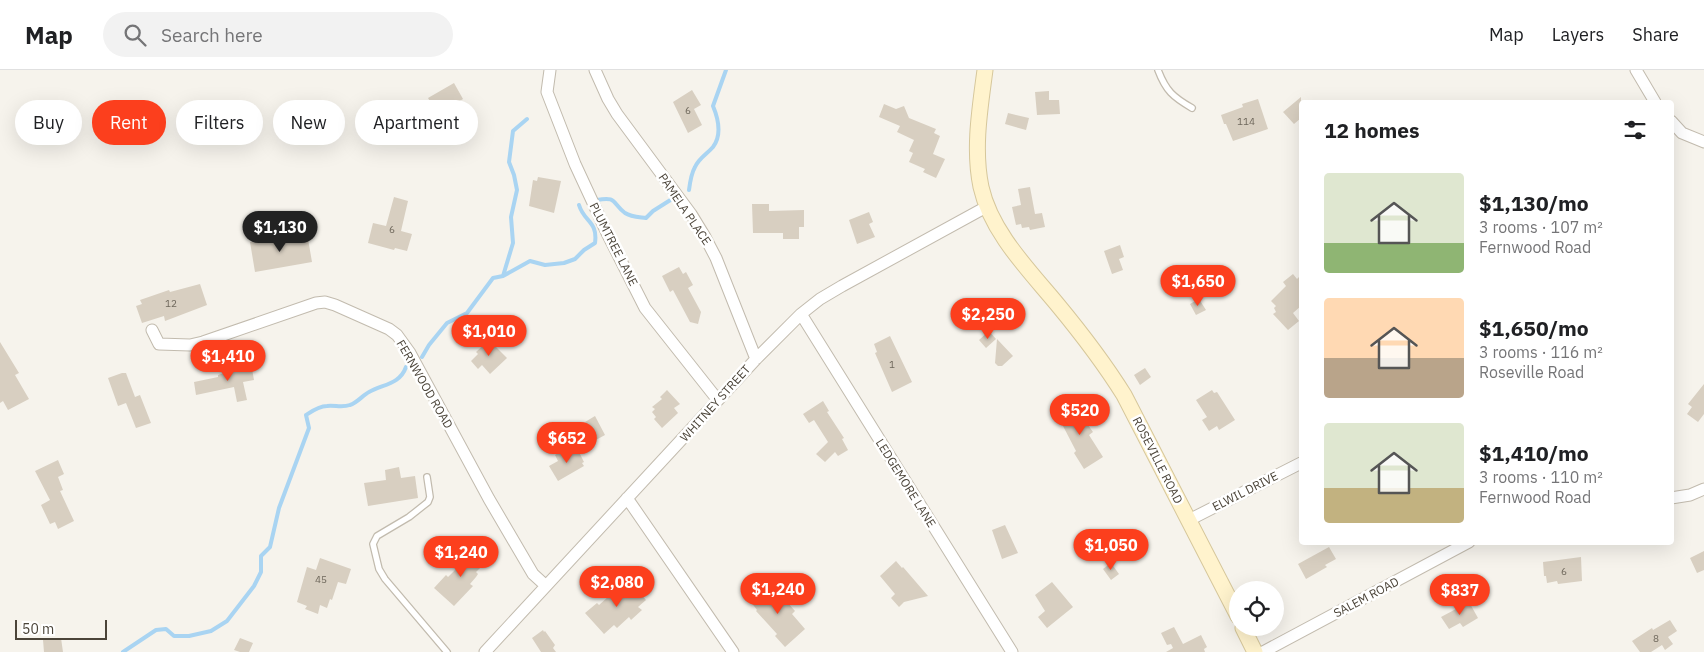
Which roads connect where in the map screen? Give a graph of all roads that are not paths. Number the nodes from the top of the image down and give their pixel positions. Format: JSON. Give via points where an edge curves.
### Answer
{"nodes":[{"id":1,"x":550,"y":70,"type":"edge"},
{"id":2,"x":595,"y":70,"type":"edge"},
{"id":3,"x":985,"y":70,"type":"edge"},
{"id":4,"x":1158,"y":70,"type":"edge"},
{"id":5,"x":1636,"y":70,"type":"edge"},
{"id":6,"x":1654,"y":100,"type":"edge"},
{"id":7,"x":1192,"y":108,"type":"dead end"},
{"id":8,"x":1674,"y":125,"type":"edge"},
{"id":9,"x":1704,"y":142,"type":"edge"},
{"id":10,"x":988,"y":206,"type":"junction"},
{"id":11,"x":801,"y":314,"type":"junction"},
{"id":12,"x":152,"y":330,"type":"dead end"},
{"id":13,"x":756,"y":359,"type":"junction"},
{"id":14,"x":718,"y":399,"type":"junction"},
{"id":15,"x":1299,"y":464,"type":"edge"},
{"id":16,"x":427,"y":477,"type":"dead end"},
{"id":17,"x":1704,"y":489,"type":"edge"},
{"id":18,"x":627,"y":498,"type":"junction"},
{"id":19,"x":1674,"y":498,"type":"edge"},
{"id":20,"x":1189,"y":520,"type":"junction"},
{"id":21,"x":1463,"y":545,"type":"edge"},
{"id":22,"x":545,"y":585,"type":"junction"},
{"id":23,"x":1229,"y":598,"type":"edge"},
{"id":24,"x":1247,"y":636,"type":"edge"},
{"id":25,"x":447,"y":652,"type":"edge"},
{"id":26,"x":484,"y":652,"type":"edge"},
{"id":27,"x":733,"y":652,"type":"edge"},
{"id":28,"x":1012,"y":652,"type":"edge"},
{"id":29,"x":1255,"y":652,"type":"edge"},
{"id":30,"x":1263,"y":652,"type":"edge"}],
"edges":[{"from":1,"to":14,"type":"street","name":"PLUMTREE LANE","via":[[547,92],[607,233],[646,308]]},
{"from":2,"to":13,"type":"street","name":"PAMELA PLACE","via":[[617,114],[691,214],[708,244]]},
{"from":3,"to":10,"type":"street","name":"ROSEVILLE ROAD","via":[[978,162],[981,187]]},
{"from":4,"to":7,"type":"lane","via":[[1164,85],[1177,99]]},
{"from":5,"to":6,"type":"street"},
{"from":8,"to":9,"type":"street","via":[[1682,133]]},
{"from":10,"to":11,"type":"street","name":"WHITNEY STREET","via":[[842,286]]},
{"from":10,"to":20,"type":"street","name":"ROSEVILLE ROAD","via":[[1014,251],[1110,373]]},
{"from":11,"to":13,"type":"street","name":"WHITNEY STREET"},
{"from":11,"to":28,"type":"street","name":"LEDGEMORE LANE"},
{"from":12,"to":22,"type":"street","name":"FERNWOOD ROAD","via":[[159,344],[190,345],[325,302],[389,329],[410,353],[489,499],[533,574]]},
{"from":13,"to":14,"type":"street","name":"WHITNEY STREET"},
{"from":14,"to":18,"type":"street","name":"WHITNEY STREET"},
{"from":15,"to":20,"type":"street","name":"ELWIL DRIVE"},
{"from":16,"to":25,"type":"lane","via":[[428,502],[377,536],[373,544],[385,579]]},
{"from":17,"to":19,"type":"street"},
{"from":18,"to":22,"type":"street","name":"WHITNEY STREET"},
{"from":18,"to":27,"type":"street"},
{"from":20,"to":23,"type":"street","name":"ROSEVILLE ROAD"},
{"from":21,"to":30,"type":"street","name":"SALEM ROAD"},
{"from":22,"to":26,"type":"street","name":"WHITNEY STREET"},
{"from":24,"to":29,"type":"street"}]}
